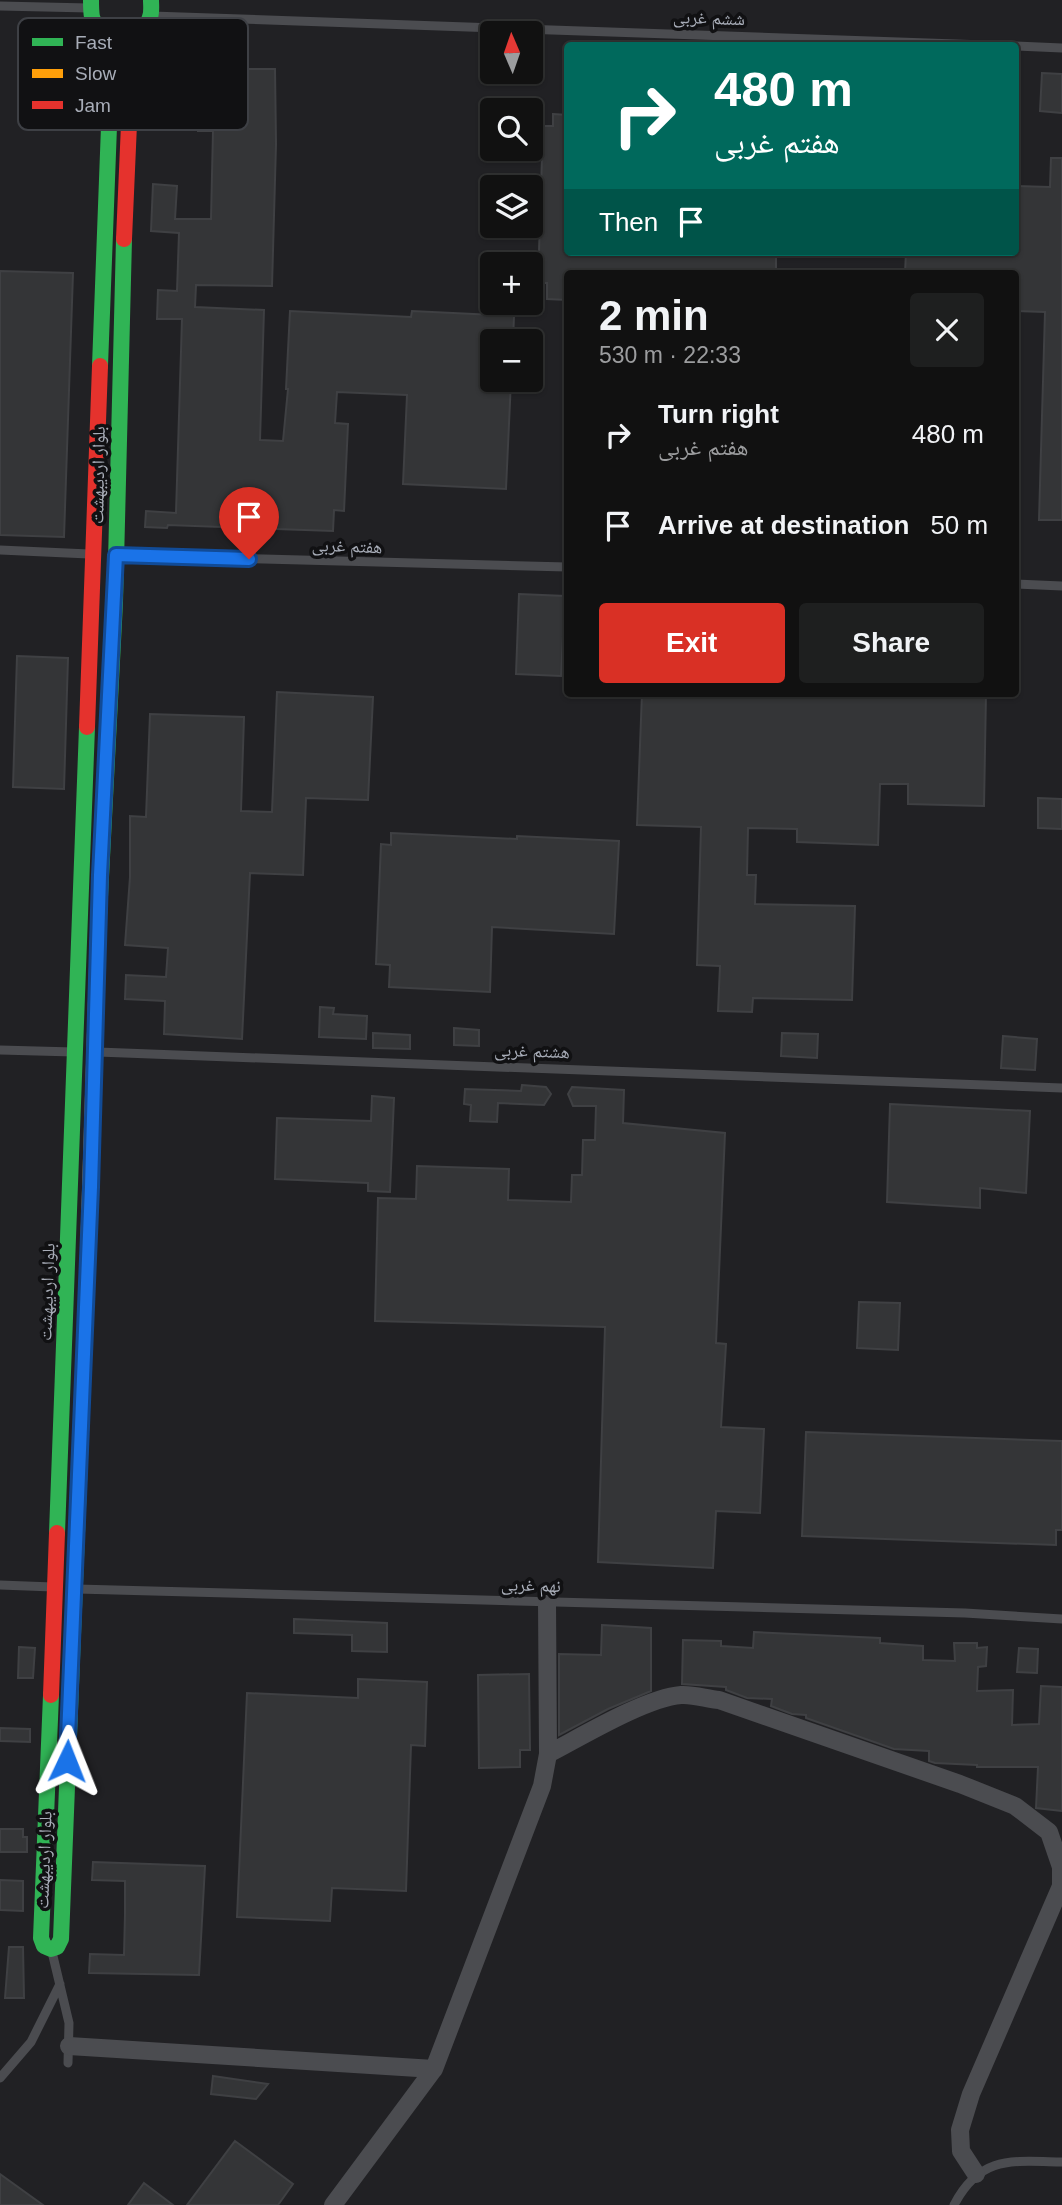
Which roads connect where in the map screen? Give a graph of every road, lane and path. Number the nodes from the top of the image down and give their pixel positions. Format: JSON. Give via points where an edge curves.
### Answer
{"nodes":[{"id":1,"x":91,"y":4,"type":"edge"},
{"id":2,"x":0,"y":6,"type":"edge"},
{"id":3,"x":149,"y":15,"type":"edge"},
{"id":4,"x":233,"y":18,"type":"edge"},
{"id":5,"x":248,"y":19,"type":"edge"},
{"id":6,"x":902,"y":42,"type":"edge"},
{"id":7,"x":1019,"y":46,"type":"edge"},
{"id":8,"x":1062,"y":48,"type":"edge"},
{"id":9,"x":109,"y":130,"type":"edge"},
{"id":10,"x":130,"y":130,"type":"edge"},
{"id":11,"x":0,"y":550,"type":"edge"},
{"id":12,"x":93,"y":554,"type":"junction"},
{"id":13,"x":116,"y":555,"type":"junction"},
{"id":14,"x":564,"y":567,"type":"edge"},
{"id":15,"x":1019,"y":584,"type":"edge"},
{"id":16,"x":1062,"y":586,"type":"edge"},
{"id":17,"x":0,"y":1049,"type":"edge"},
{"id":18,"x":75,"y":1052,"type":"junction"},
{"id":19,"x":95,"y":1052,"type":"junction"},
{"id":20,"x":1062,"y":1088,"type":"edge"},
{"id":21,"x":0,"y":1585,"type":"edge"},
{"id":22,"x":56,"y":1587,"type":"junction"},
{"id":23,"x":74,"y":1589,"type":"junction"},
{"id":24,"x":547,"y":1601,"type":"junction"},
{"id":25,"x":1062,"y":1619,"type":"edge"},
{"id":26,"x":548,"y":1754,"type":"junction"},
{"id":27,"x":51,"y":1950,"type":"junction"},
{"id":28,"x":60,"y":1984,"type":"junction"},
{"id":29,"x":68,"y":2055,"type":"joint"},
{"id":30,"x":434,"y":2069,"type":"junction"},
{"id":31,"x":0,"y":2078,"type":"edge"},
{"id":32,"x":1062,"y":2162,"type":"edge"},
{"id":33,"x":976,"y":2174,"type":"junction"},
{"id":34,"x":333,"y":2205,"type":"edge"},
{"id":35,"x":954,"y":2205,"type":"edge"}],
"edges":[{"from":1,"to":2,"type":"lane"},
{"from":3,"to":4,"type":"lane","name":"ششم غربی"},
{"from":5,"to":6,"type":"lane","name":"ششم غربی"},
{"from":7,"to":8,"type":"lane","name":"ششم غربی"},
{"from":9,"to":12,"type":"street","name":"بلوار اردیبهشت"},
{"from":10,"to":13,"type":"street","name":"بلوار اردیبهشت"},
{"from":11,"to":12,"type":"lane","name":"هفتم غربی"},
{"from":12,"to":13,"type":"lane","name":"هفتم غربی"},
{"from":12,"to":18,"type":"street","name":"بلوار اردیبهشت"},
{"from":13,"to":14,"type":"lane","name":"هفتم غربی"},
{"from":13,"to":19,"type":"street","name":"بلوار اردیبهشت"},
{"from":15,"to":16,"type":"lane"},
{"from":17,"to":18,"type":"lane","name":"هشتم غربی"},
{"from":18,"to":19,"type":"lane","name":"هشتم غربی"},
{"from":18,"to":22,"type":"street","name":"بلوار اردیبهشت"},
{"from":19,"to":20,"type":"lane","name":"هشتم غربی"},
{"from":19,"to":23,"type":"street","name":"بلوار اردیبهشت"},
{"from":21,"to":22,"type":"lane","name":"نهم غربی"},
{"from":22,"to":23,"type":"lane","name":"نهم غربی"},
{"from":22,"to":27,"type":"street","name":"بلوار اردیبهشت","via":[[40,1928],[44,1946]]},
{"from":23,"to":24,"type":"lane","name":"نهم غربی"},
{"from":23,"to":27,"type":"street","name":"بلوار اردیبهشت","via":[[61,1939]]},
{"from":24,"to":25,"type":"lane","name":"نهم غربی"},
{"from":24,"to":26,"type":"street"},
{"from":26,"to":30,"type":"street","via":[[542,1786]]},
{"from":26,"to":33,"type":"street","via":[[650,1703],[694,1696],[719,1700],[960,1784],[1015,1806],[1049,1832],[1061,1867],[1060,1886],[960,2130],[961,2151]]},
{"from":27,"to":28,"type":"lane"},
{"from":28,"to":29,"type":"lane","via":[[69,2023]]},
{"from":28,"to":31,"type":"lane","via":[[30,2042]]},
{"from":29,"to":30,"type":"street"},
{"from":30,"to":34,"type":"street"},
{"from":32,"to":33,"type":"lane","via":[[1002,2163]]},
{"from":33,"to":35,"type":"lane"}]}
